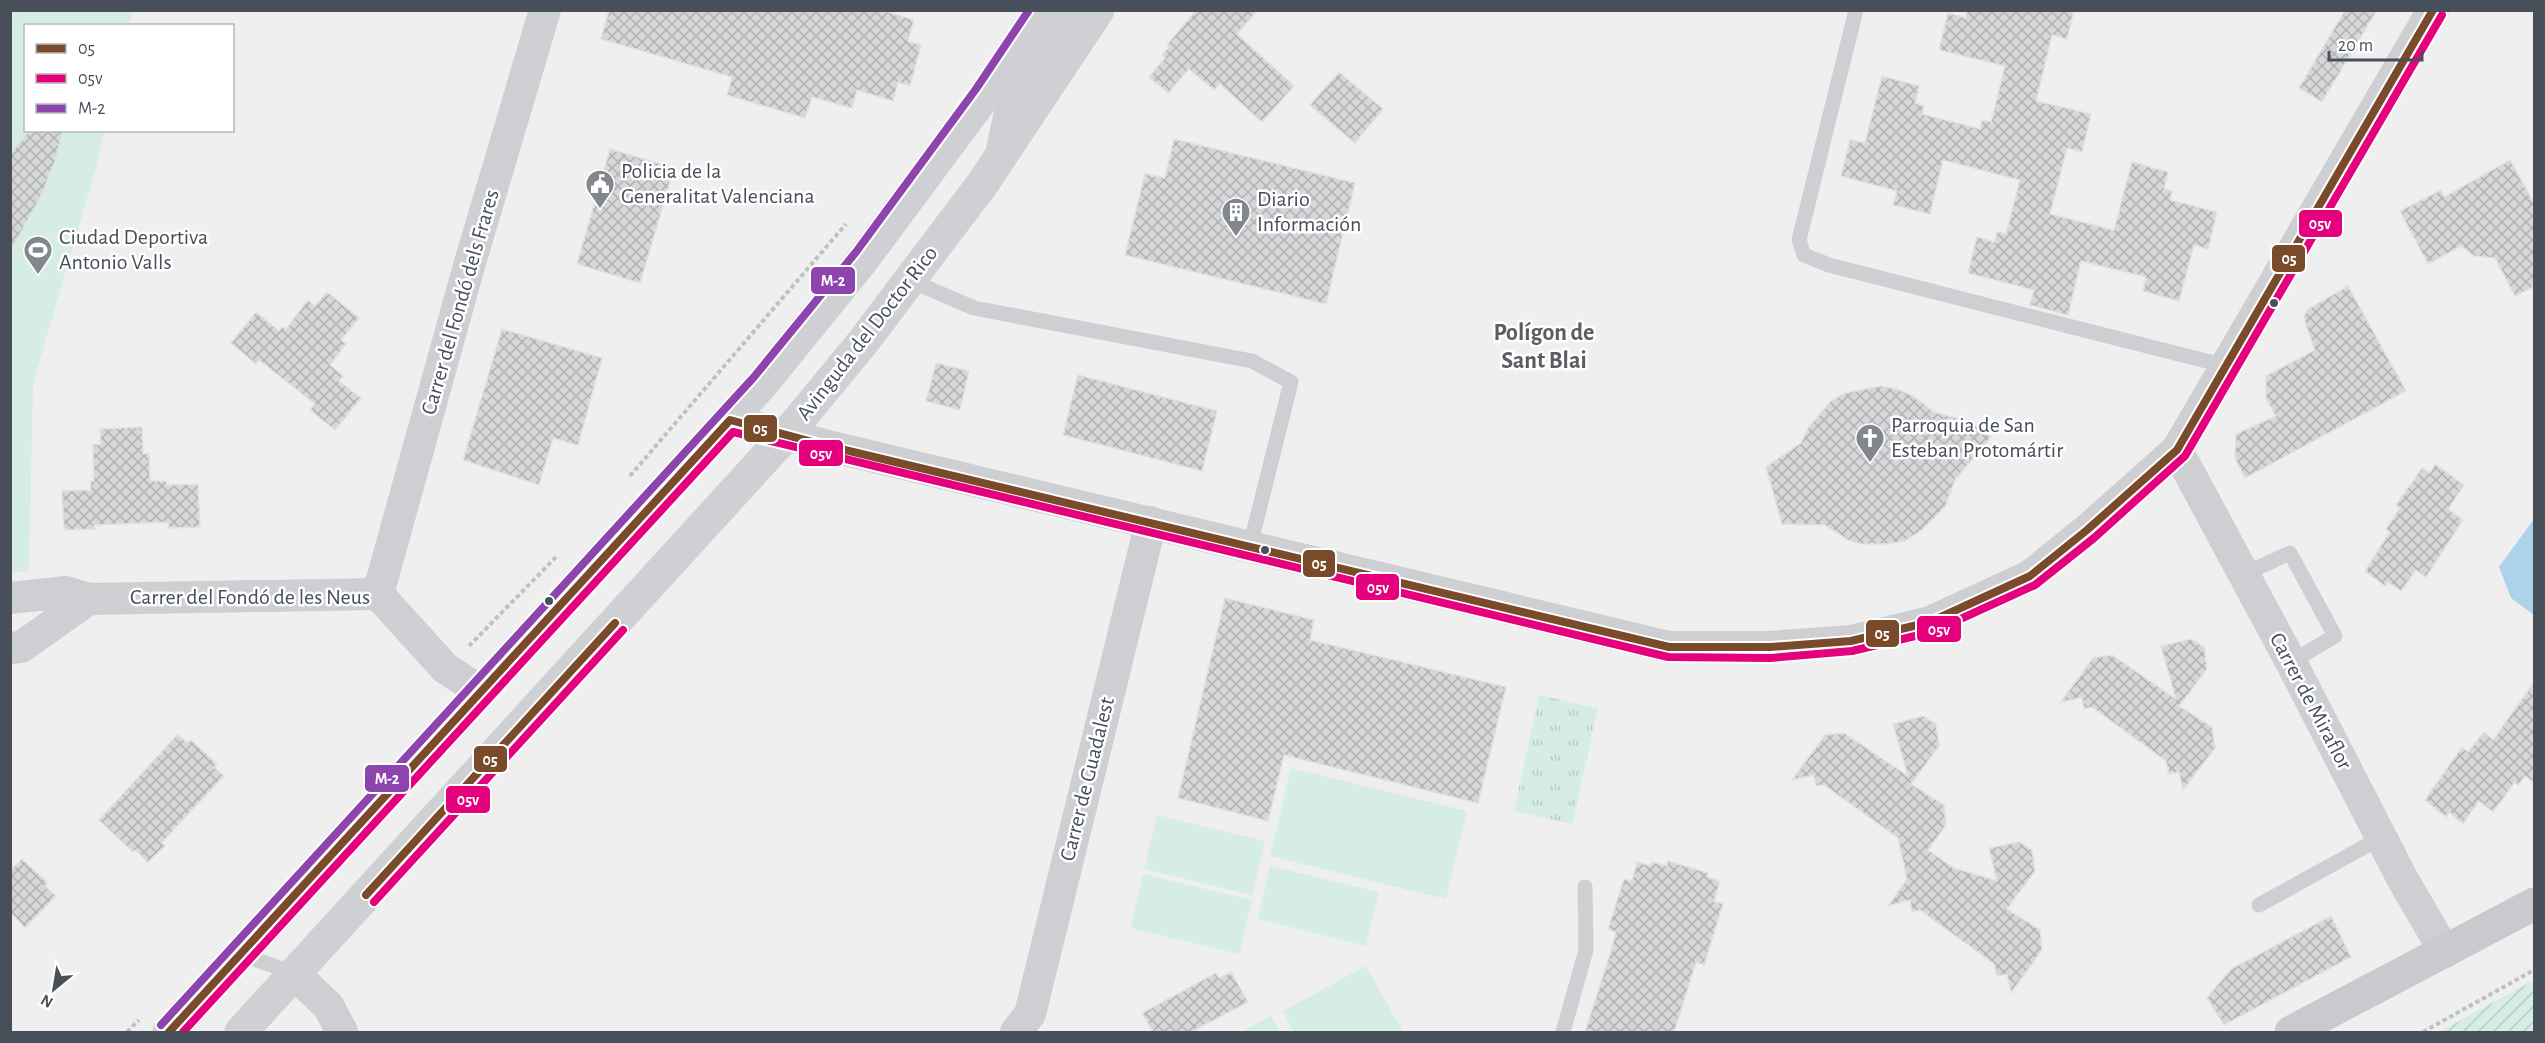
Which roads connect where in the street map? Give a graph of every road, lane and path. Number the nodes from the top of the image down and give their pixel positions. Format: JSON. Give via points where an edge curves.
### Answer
{"nodes":[{"id":1,"x":545,"y":10,"type":"edge"},
{"id":2,"x":1042,"y":10,"type":"edge"},
{"id":3,"x":1074,"y":10,"type":"edge"},
{"id":4,"x":1098,"y":10,"type":"edge"},
{"id":5,"x":1856,"y":10,"type":"edge"},
{"id":6,"x":2433,"y":10,"type":"edge"},
{"id":7,"x":1000,"y":158,"type":"junction"},
{"id":8,"x":850,"y":219,"type":"dead end"},
{"id":9,"x":909,"y":280,"type":"junction"},
{"id":10,"x":2226,"y":366,"type":"junction"},
{"id":11,"x":730,"y":420,"type":"junction"},
{"id":12,"x":787,"y":434,"type":"junction"},
{"id":13,"x":2177,"y":450,"type":"junction"},
{"id":14,"x":629,"y":478,"type":"dead end"},
{"id":15,"x":1151,"y":522,"type":"junction"},
{"id":16,"x":1250,"y":546,"type":"junction"},
{"id":17,"x":566,"y":548,"type":"dead end"},
{"id":18,"x":2244,"y":574,"type":"junction"},
{"id":19,"x":378,"y":594,"type":"junction"},
{"id":20,"x":10,"y":598,"type":"edge"},
{"id":21,"x":89,"y":599,"type":"junction"},
{"id":22,"x":10,"y":648,"type":"edge"},
{"id":23,"x":2291,"y":662,"type":"junction"},
{"id":24,"x":445,"y":668,"type":"junction"},
{"id":25,"x":480,"y":691,"type":"junction"},
{"id":26,"x":2382,"y":837,"type":"junction"},
{"id":27,"x":1585,"y":886,"type":"dead end"},
{"id":28,"x":2535,"y":904,"type":"edge"},
{"id":29,"x":2259,"y":905,"type":"dead end"},
{"id":30,"x":2445,"y":952,"type":"junction"},
{"id":31,"x":240,"y":954,"type":"junction"},
{"id":32,"x":2535,"y":970,"type":"edge"},
{"id":33,"x":294,"y":973,"type":"junction"},
{"id":34,"x":169,"y":1032,"type":"edge"},
{"id":35,"x":241,"y":1032,"type":"edge"},
{"id":36,"x":342,"y":1032,"type":"edge"},
{"id":37,"x":1016,"y":1032,"type":"edge"},
{"id":38,"x":1563,"y":1032,"type":"edge"},
{"id":39,"x":2291,"y":1032,"type":"edge"},
{"id":40,"x":2422,"y":1032,"type":"edge"}],
"edges":[{"from":1,"to":19,"type":"street","name":"Carrer del Fondó dels Frares"},
{"from":2,"to":11,"type":"street","via":[[985,95],[864,258]]},
{"from":3,"to":7,"type":"street","name":"Avinguda del Doctor Rico","via":[[1010,113]]},
{"from":4,"to":7,"type":"street","name":"Avinguda del Doctor Rico"},
{"from":5,"to":10,"type":"lane","via":[[1799,240],[1804,255],[1829,265]]},
{"from":6,"to":10,"type":"street"},
{"from":7,"to":9,"type":"street","name":"Avinguda del Doctor Rico"},
{"from":8,"to":14,"type":"path"},
{"from":9,"to":12,"type":"street","name":"Avinguda del Doctor Rico"},
{"from":9,"to":16,"type":"lane","via":[[974,308],[1252,361],[1291,382]]},
{"from":10,"to":13,"type":"street"},
{"from":11,"to":12,"type":"street"},
{"from":11,"to":25,"type":"street"},
{"from":12,"to":15,"type":"street"},
{"from":12,"to":33,"type":"street","name":"Avinguda del Doctor Rico"},
{"from":13,"to":16,"type":"street","via":[[2030,576],[1930,622],[1851,641],[1770,647],[1669,647]]},
{"from":13,"to":18,"type":"street","name":"Carrer de Miraflor"},
{"from":15,"to":16,"type":"street"},
{"from":15,"to":37,"type":"street","name":"Carrer de Guadalest","via":[[1030,1014]]},
{"from":17,"to":24,"type":"path"},
{"from":18,"to":23,"type":"street","name":"Carrer de Miraflor"},
{"from":18,"to":23,"type":"lane","via":[[2290,553],[2335,636]]},
{"from":19,"to":21,"type":"street","name":"Carrer del Fondó de les Neus"},
{"from":19,"to":24,"type":"street","name":"Carrer del Fondó de les Neus"},
{"from":20,"to":21,"type":"street","name":"Carrer del Fondó de les Neus","via":[[66,592]]},
{"from":21,"to":22,"type":"street","via":[[21,647]]},
{"from":23,"to":26,"type":"street","name":"Carrer de Miraflor"},
{"from":24,"to":25,"type":"street","name":"Carrer del Fondó de les Neus"},
{"from":25,"to":31,"type":"street"},
{"from":26,"to":29,"type":"lane"},
{"from":26,"to":30,"type":"street","name":"Carrer de Miraflor"},
{"from":27,"to":38,"type":"lane","via":[[1586,950]]},
{"from":28,"to":30,"type":"main road"},
{"from":30,"to":39,"type":"main road"},
{"from":31,"to":33,"type":"lane"},
{"from":31,"to":34,"type":"street"},
{"from":32,"to":40,"type":"path"},
{"from":33,"to":35,"type":"street","name":"Avinguda del Doctor Rico"},
{"from":33,"to":36,"type":"street","via":[[329,1007]]}]}
